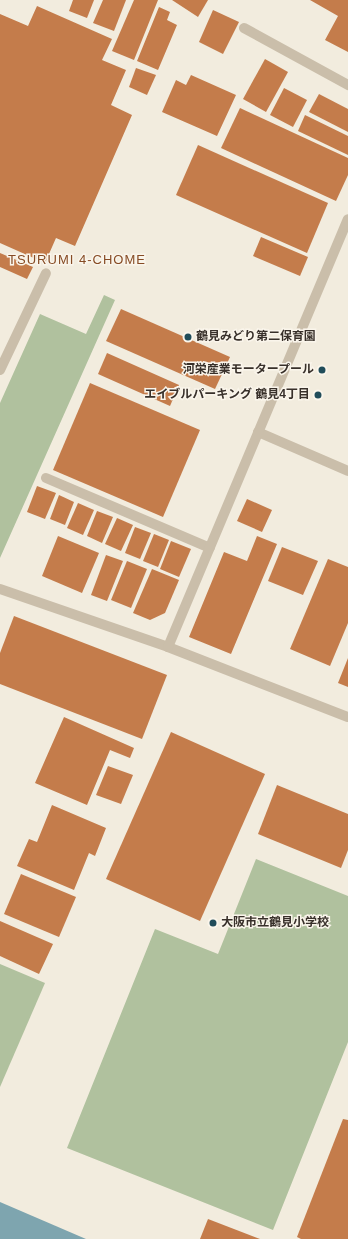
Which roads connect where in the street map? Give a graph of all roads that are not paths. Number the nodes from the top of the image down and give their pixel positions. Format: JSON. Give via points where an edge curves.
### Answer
{"nodes":[{"id":1,"x":244,"y":28,"type":"dead end"},
{"id":2,"x":348,"y":85,"type":"edge"},
{"id":3,"x":348,"y":219,"type":"edge"},
{"id":4,"x":46,"y":273,"type":"dead end"},
{"id":5,"x":0,"y":370,"type":"edge"},
{"id":6,"x":258,"y":432,"type":"junction"},
{"id":7,"x":348,"y":470,"type":"edge"},
{"id":8,"x":46,"y":478,"type":"dead end"},
{"id":9,"x":210,"y":548,"type":"junction"},
{"id":10,"x":1,"y":591,"type":"edge"},
{"id":11,"x":168,"y":647,"type":"junction"},
{"id":12,"x":348,"y":717,"type":"edge"}],
"edges":[{"from":1,"to":2,"type":"street"},
{"from":3,"to":6,"type":"street"},
{"from":4,"to":5,"type":"street"},
{"from":6,"to":7,"type":"street"},
{"from":6,"to":9,"type":"street"},
{"from":8,"to":9,"type":"street"},
{"from":9,"to":11,"type":"street"},
{"from":10,"to":11,"type":"street"},
{"from":11,"to":12,"type":"street"}]}
